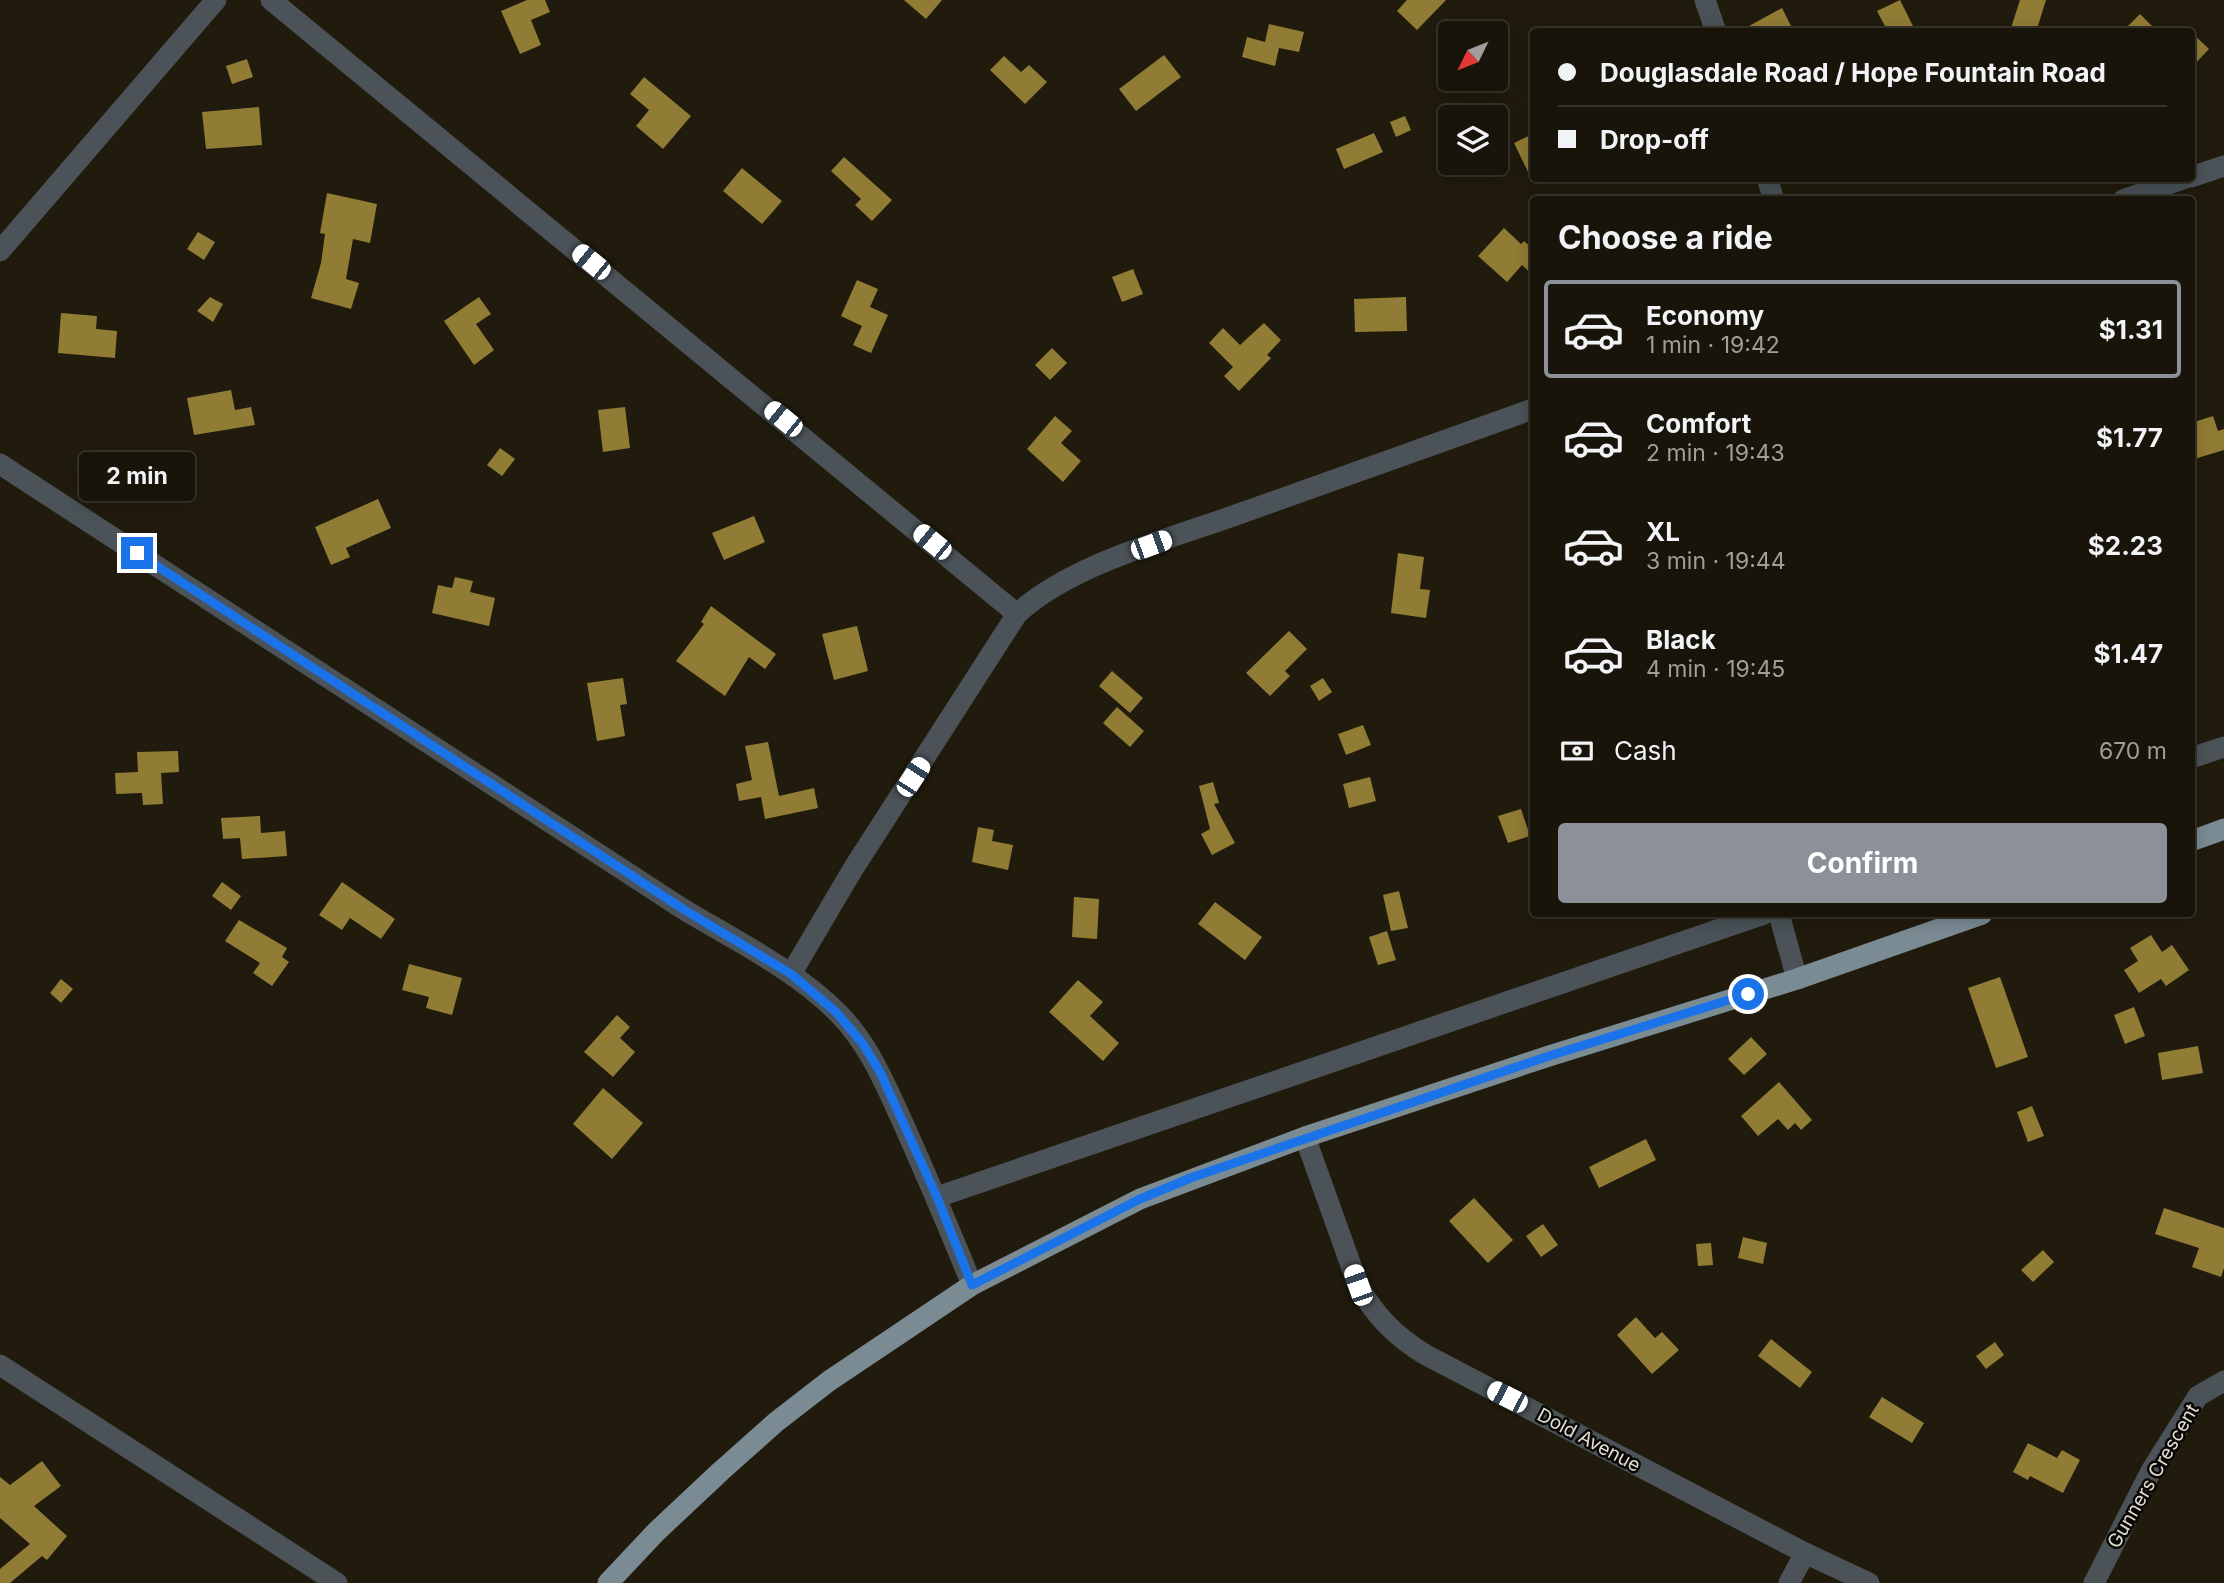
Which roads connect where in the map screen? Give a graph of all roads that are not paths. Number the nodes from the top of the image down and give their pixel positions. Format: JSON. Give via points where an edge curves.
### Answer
{"nodes":[{"id":1,"x":216,"y":0,"type":"edge"},
{"id":2,"x":271,"y":0,"type":"edge"},
{"id":3,"x":1705,"y":0,"type":"edge"},
{"id":4,"x":1715,"y":28,"type":"edge"},
{"id":5,"x":2224,"y":166,"type":"edge"},
{"id":6,"x":2195,"y":176,"type":"edge"},
{"id":7,"x":2174,"y":182,"type":"edge"},
{"id":8,"x":2134,"y":196,"type":"edge"},
{"id":9,"x":0,"y":251,"type":"edge"},
{"id":10,"x":1530,"y":410,"type":"edge"},
{"id":11,"x":0,"y":464,"type":"edge"},
{"id":12,"x":1017,"y":614,"type":"junction"},
{"id":13,"x":2224,"y":747,"type":"edge"},
{"id":14,"x":2195,"y":757,"type":"edge"},
{"id":15,"x":2224,"y":830,"type":"edge"},
{"id":16,"x":2195,"y":840,"type":"edge"},
{"id":17,"x":1755,"y":917,"type":"edge"},
{"id":18,"x":1780,"y":917,"type":"edge"},
{"id":19,"x":1973,"y":917,"type":"edge"},
{"id":20,"x":791,"y":974,"type":"junction"},
{"id":21,"x":1797,"y":979,"type":"junction"},
{"id":22,"x":1305,"y":1137,"type":"junction"},
{"id":23,"x":937,"y":1197,"type":"junction"},
{"id":24,"x":972,"y":1285,"type":"junction"},
{"id":25,"x":0,"y":1365,"type":"edge"},
{"id":26,"x":2224,"y":1381,"type":"edge"},
{"id":27,"x":1805,"y":1553,"type":"junction"},
{"id":28,"x":337,"y":1583,"type":"edge"},
{"id":29,"x":608,"y":1583,"type":"edge"},
{"id":30,"x":1789,"y":1583,"type":"edge"},
{"id":31,"x":1869,"y":1583,"type":"edge"},
{"id":32,"x":2094,"y":1583,"type":"edge"}],
"edges":[{"from":1,"to":9,"type":"street"},
{"from":2,"to":12,"type":"street"},
{"from":3,"to":4,"type":"street"},
{"from":5,"to":6,"type":"street"},
{"from":7,"to":8,"type":"street"},
{"from":10,"to":12,"type":"street","via":[[1140,550],[1062,582]]},
{"from":11,"to":20,"type":"street","via":[[683,909]]},
{"from":12,"to":20,"type":"street"},
{"from":13,"to":14,"type":"street"},
{"from":15,"to":16,"type":"main road"},
{"from":17,"to":23,"type":"street"},
{"from":18,"to":21,"type":"street"},
{"from":19,"to":21,"type":"main road"},
{"from":20,"to":23,"type":"street","via":[[836,1012],[863,1044]]},
{"from":21,"to":22,"type":"main road"},
{"from":22,"to":24,"type":"main road","via":[[1140,1199]]},
{"from":22,"to":27,"type":"street","name":"Dold Avenue","via":[[1358,1285],[1370,1307],[1398,1337]]},
{"from":23,"to":24,"type":"street"},
{"from":24,"to":29,"type":"main road","via":[[776,1422],[665,1523]]},
{"from":25,"to":28,"type":"street"},
{"from":26,"to":32,"type":"street","name":"Gunners Crescent","via":[[2198,1396],[2151,1471]]},
{"from":27,"to":30,"type":"street"},
{"from":27,"to":31,"type":"street","name":"Dold Avenue"}]}
